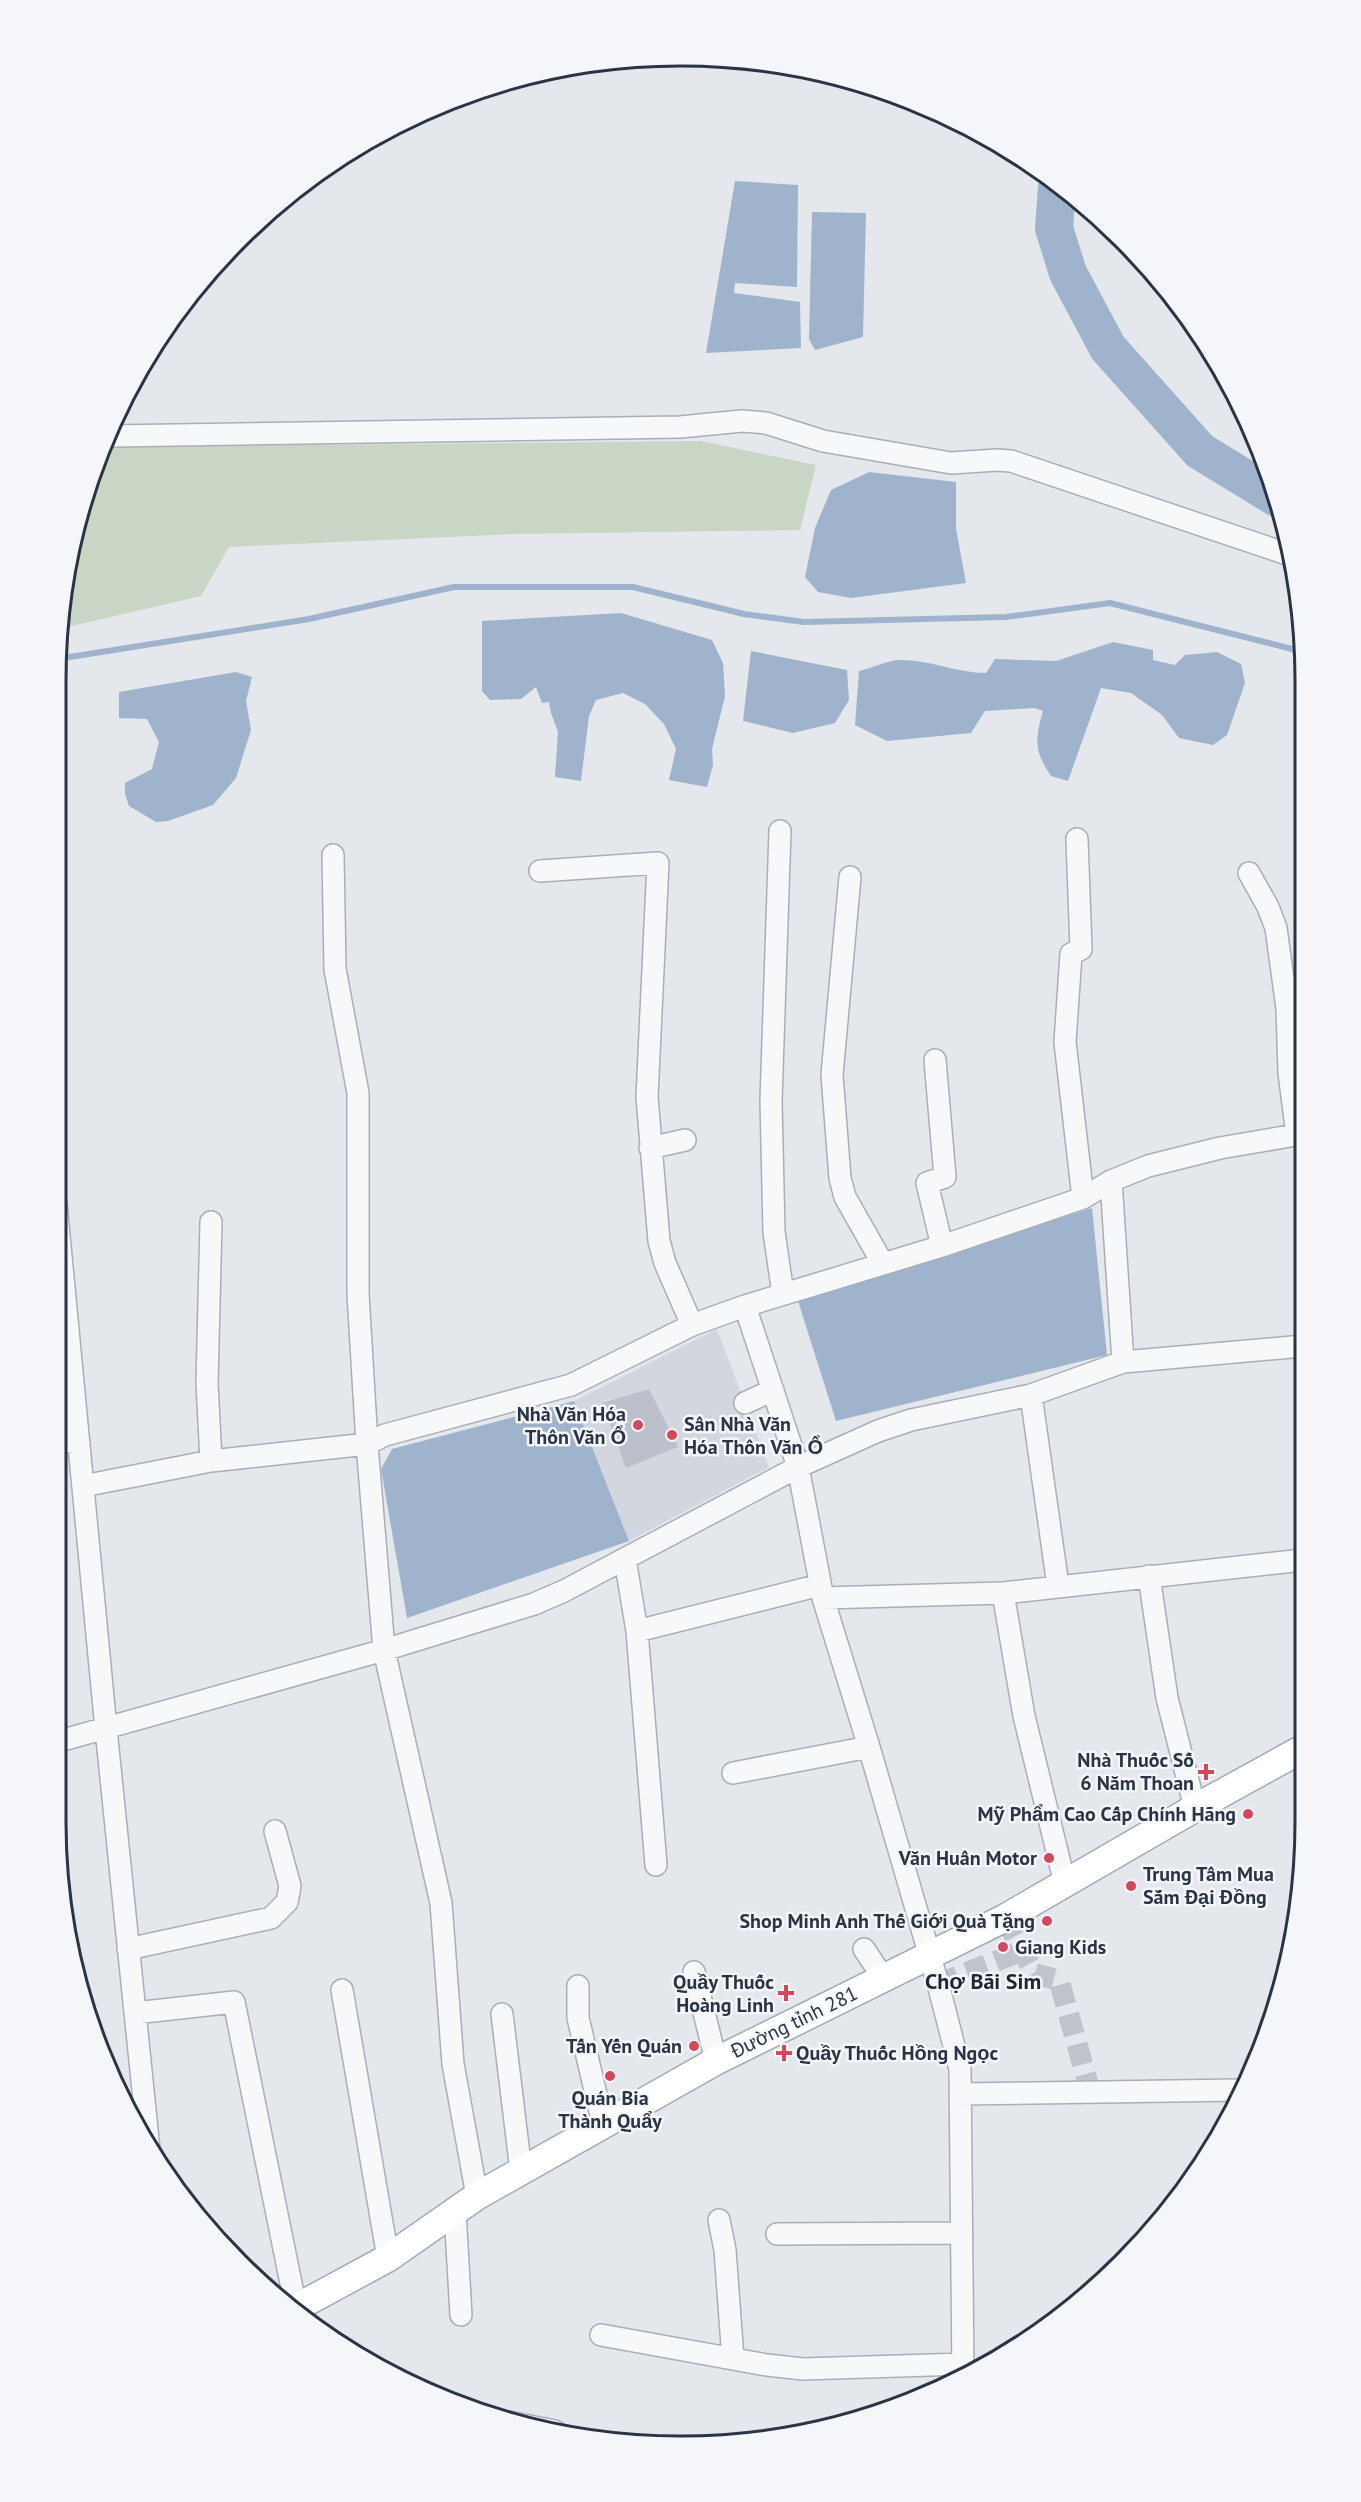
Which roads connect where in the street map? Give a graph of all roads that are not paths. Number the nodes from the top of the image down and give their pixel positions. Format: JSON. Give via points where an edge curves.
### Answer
{"nodes":[{"id":1,"x":117,"y":436,"type":"edge"},
{"id":2,"x":1281,"y":552,"type":"edge"},
{"id":3,"x":780,"y":831,"type":"dead end"},
{"id":4,"x":1077,"y":838,"type":"dead end"},
{"id":5,"x":333,"y":855,"type":"dead end"},
{"id":6,"x":540,"y":872,"type":"dead end"},
{"id":7,"x":1249,"y":873,"type":"dead end"},
{"id":8,"x":850,"y":877,"type":"dead end"},
{"id":9,"x":935,"y":1059,"type":"dead end"},
{"id":10,"x":1295,"y":1110,"type":"edge"},
{"id":11,"x":1295,"y":1135,"type":"edge"},
{"id":12,"x":685,"y":1140,"type":"dead end"},
{"id":13,"x":650,"y":1148,"type":"junction"},
{"id":14,"x":1111,"y":1181,"type":"junction"},
{"id":15,"x":1083,"y":1198,"type":"junction"},
{"id":16,"x":211,"y":1222,"type":"dead end"},
{"id":17,"x":942,"y":1246,"type":"junction"},
{"id":18,"x":883,"y":1264,"type":"junction"},
{"id":19,"x":783,"y":1294,"type":"junction"},
{"id":20,"x":745,"y":1306,"type":"junction"},
{"id":21,"x":66,"y":1308,"type":"edge"},
{"id":22,"x":692,"y":1325,"type":"junction"},
{"id":23,"x":1295,"y":1347,"type":"edge"},
{"id":24,"x":1123,"y":1362,"type":"junction"},
{"id":25,"x":773,"y":1390,"type":"junction"},
{"id":26,"x":1031,"y":1395,"type":"junction"},
{"id":27,"x":745,"y":1403,"type":"dead end"},
{"id":28,"x":66,"y":1441,"type":"edge"},
{"id":29,"x":79,"y":1443,"type":"junction"},
{"id":30,"x":367,"y":1444,"type":"junction"},
{"id":31,"x":211,"y":1461,"type":"junction"},
{"id":32,"x":798,"y":1467,"type":"junction"},
{"id":33,"x":83,"y":1486,"type":"junction"},
{"id":34,"x":626,"y":1559,"type":"junction"},
{"id":35,"x":1295,"y":1561,"type":"edge"},
{"id":36,"x":1149,"y":1576,"type":"junction"},
{"id":37,"x":1058,"y":1586,"type":"junction"},
{"id":38,"x":822,"y":1592,"type":"junction"},
{"id":39,"x":1003,"y":1593,"type":"junction"},
{"id":40,"x":637,"y":1630,"type":"junction"},
{"id":41,"x":384,"y":1650,"type":"junction"},
{"id":42,"x":106,"y":1729,"type":"junction"},
{"id":43,"x":66,"y":1739,"type":"edge"},
{"id":44,"x":869,"y":1747,"type":"junction"},
{"id":45,"x":1295,"y":1753,"type":"edge"},
{"id":46,"x":733,"y":1773,"type":"dead end"},
{"id":47,"x":1195,"y":1808,"type":"junction"},
{"id":48,"x":275,"y":1830,"type":"dead end"},
{"id":49,"x":656,"y":1865,"type":"dead end"},
{"id":50,"x":1065,"y":1884,"type":"junction"},
{"id":51,"x":864,"y":1948,"type":"dead end"},
{"id":52,"x":128,"y":1949,"type":"junction"},
{"id":53,"x":930,"y":1956,"type":"junction"},
{"id":54,"x":694,"y":1972,"type":"dead end"},
{"id":55,"x":884,"y":1979,"type":"junction"},
{"id":56,"x":578,"y":1986,"type":"dead end"},
{"id":57,"x":342,"y":1990,"type":"dead end"},
{"id":58,"x":135,"y":2013,"type":"junction"},
{"id":59,"x":502,"y":2014,"type":"dead end"},
{"id":60,"x":716,"y":2061,"type":"junction"},
{"id":61,"x":1233,"y":2090,"type":"edge"},
{"id":62,"x":960,"y":2094,"type":"junction"},
{"id":63,"x":603,"y":2124,"type":"junction"},
{"id":64,"x":147,"y":2127,"type":"edge"},
{"id":65,"x":520,"y":2171,"type":"junction"},
{"id":66,"x":477,"y":2196,"type":"junction"},
{"id":67,"x":455,"y":2212,"type":"junction"},
{"id":68,"x":719,"y":2220,"type":"dead end"},
{"id":69,"x":961,"y":2233,"type":"junction"},
{"id":70,"x":777,"y":2235,"type":"dead end"},
{"id":71,"x":388,"y":2258,"type":"junction"},
{"id":72,"x":292,"y":2298,"type":"edge"},
{"id":73,"x":301,"y":2305,"type":"edge"},
{"id":74,"x":461,"y":2315,"type":"dead end"},
{"id":75,"x":602,"y":2335,"type":"dead end"},
{"id":76,"x":733,"y":2359,"type":"junction"},
{"id":77,"x":963,"y":2367,"type":"edge"},
{"id":78,"x":958,"y":2370,"type":"edge"}],
"edges":[{"from":1,"to":2,"type":"street","via":[[766,423],[823,441],[951,463],[1011,461]]},
{"from":3,"to":19,"type":"street","via":[[771,1101],[774,1232]]},
{"from":4,"to":15,"type":"street","via":[[1081,950],[1071,954],[1065,1023]]},
{"from":5,"to":30,"type":"street","via":[[335,969],[358,1093],[358,1294]]},
{"from":6,"to":13,"type":"street","via":[[658,863],[646,1097]]},
{"from":7,"to":10,"type":"street","via":[[1276,928]]},
{"from":8,"to":18,"type":"street","via":[[833,1049],[840,1178],[845,1197]]},
{"from":9,"to":17,"type":"street","via":[[945,1177],[927,1183]]},
{"from":11,"to":14,"type":"street","via":[[1209,1150],[1148,1166]]},
{"from":12,"to":13,"type":"street"},
{"from":13,"to":22,"type":"street","via":[[659,1241]]},
{"from":14,"to":15,"type":"street"},
{"from":14,"to":24,"type":"street"},
{"from":15,"to":17,"type":"street"},
{"from":16,"to":31,"type":"street","via":[[207,1393]]},
{"from":17,"to":18,"type":"street"},
{"from":18,"to":19,"type":"street"},
{"from":19,"to":20,"type":"street"},
{"from":20,"to":22,"type":"street"},
{"from":20,"to":25,"type":"street"},
{"from":21,"to":29,"type":"street"},
{"from":22,"to":30,"type":"street","via":[[571,1385],[385,1435]]},
{"from":23,"to":24,"type":"street"},
{"from":24,"to":26,"type":"street"},
{"from":25,"to":27,"type":"street"},
{"from":25,"to":32,"type":"street"},
{"from":26,"to":32,"type":"street","via":[[911,1420]]},
{"from":26,"to":37,"type":"street"},
{"from":28,"to":29,"type":"street"},
{"from":29,"to":33,"type":"street"},
{"from":30,"to":31,"type":"street"},
{"from":30,"to":41,"type":"street"},
{"from":31,"to":33,"type":"street"},
{"from":32,"to":34,"type":"street"},
{"from":32,"to":38,"type":"street"},
{"from":33,"to":42,"type":"street"},
{"from":34,"to":40,"type":"street"},
{"from":34,"to":41,"type":"street","via":[[534,1604]]},
{"from":35,"to":36,"type":"street"},
{"from":36,"to":37,"type":"street"},
{"from":36,"to":47,"type":"street","via":[[1167,1698]]},
{"from":37,"to":39,"type":"street"},
{"from":38,"to":39,"type":"street"},
{"from":38,"to":40,"type":"street"},
{"from":38,"to":44,"type":"street"},
{"from":39,"to":50,"type":"street","via":[[1024,1716]]},
{"from":40,"to":49,"type":"street"},
{"from":41,"to":42,"type":"street"},
{"from":41,"to":66,"type":"street","via":[[441,1903],[453,2064]]},
{"from":42,"to":43,"type":"street"},
{"from":42,"to":52,"type":"street"},
{"from":44,"to":46,"type":"street"},
{"from":44,"to":53,"type":"street"},
{"from":45,"to":47,"type":"main road","name":"Đường tỉnh 281"},
{"from":47,"to":50,"type":"main road","name":"Đường tỉnh 281"},
{"from":48,"to":52,"type":"street","via":[[290,1886],[287,1902],[271,1918]]},
{"from":50,"to":53,"type":"main road","name":"Đường tỉnh 281"},
{"from":51,"to":55,"type":"street"},
{"from":52,"to":58,"type":"street"},
{"from":53,"to":55,"type":"main road","name":"Đường tỉnh 281"},
{"from":53,"to":62,"type":"street","via":[[960,2069]]},
{"from":54,"to":60,"type":"street"},
{"from":55,"to":60,"type":"main road","name":"Đường tỉnh 281"},
{"from":56,"to":63,"type":"street","via":[[578,2018]]},
{"from":57,"to":71,"type":"street"},
{"from":58,"to":64,"type":"street"},
{"from":58,"to":72,"type":"street","via":[[234,2002]]},
{"from":59,"to":65,"type":"street"},
{"from":60,"to":63,"type":"main road","name":"Đường tỉnh 281"},
{"from":61,"to":62,"type":"street"},
{"from":62,"to":69,"type":"street"},
{"from":63,"to":65,"type":"main road","name":"Đường tỉnh 281"},
{"from":65,"to":66,"type":"main road","name":"Đường tỉnh 281"},
{"from":66,"to":67,"type":"main road","name":"Đường tỉnh 281"},
{"from":67,"to":71,"type":"main road","name":"Đường tỉnh 281"},
{"from":67,"to":74,"type":"street"},
{"from":68,"to":76,"type":"street"},
{"from":69,"to":70,"type":"street"},
{"from":69,"to":77,"type":"street"},
{"from":71,"to":73,"type":"main road","name":"Đường tỉnh 281"},
{"from":75,"to":76,"type":"street"},
{"from":76,"to":78,"type":"street","via":[[803,2369]]}]}
